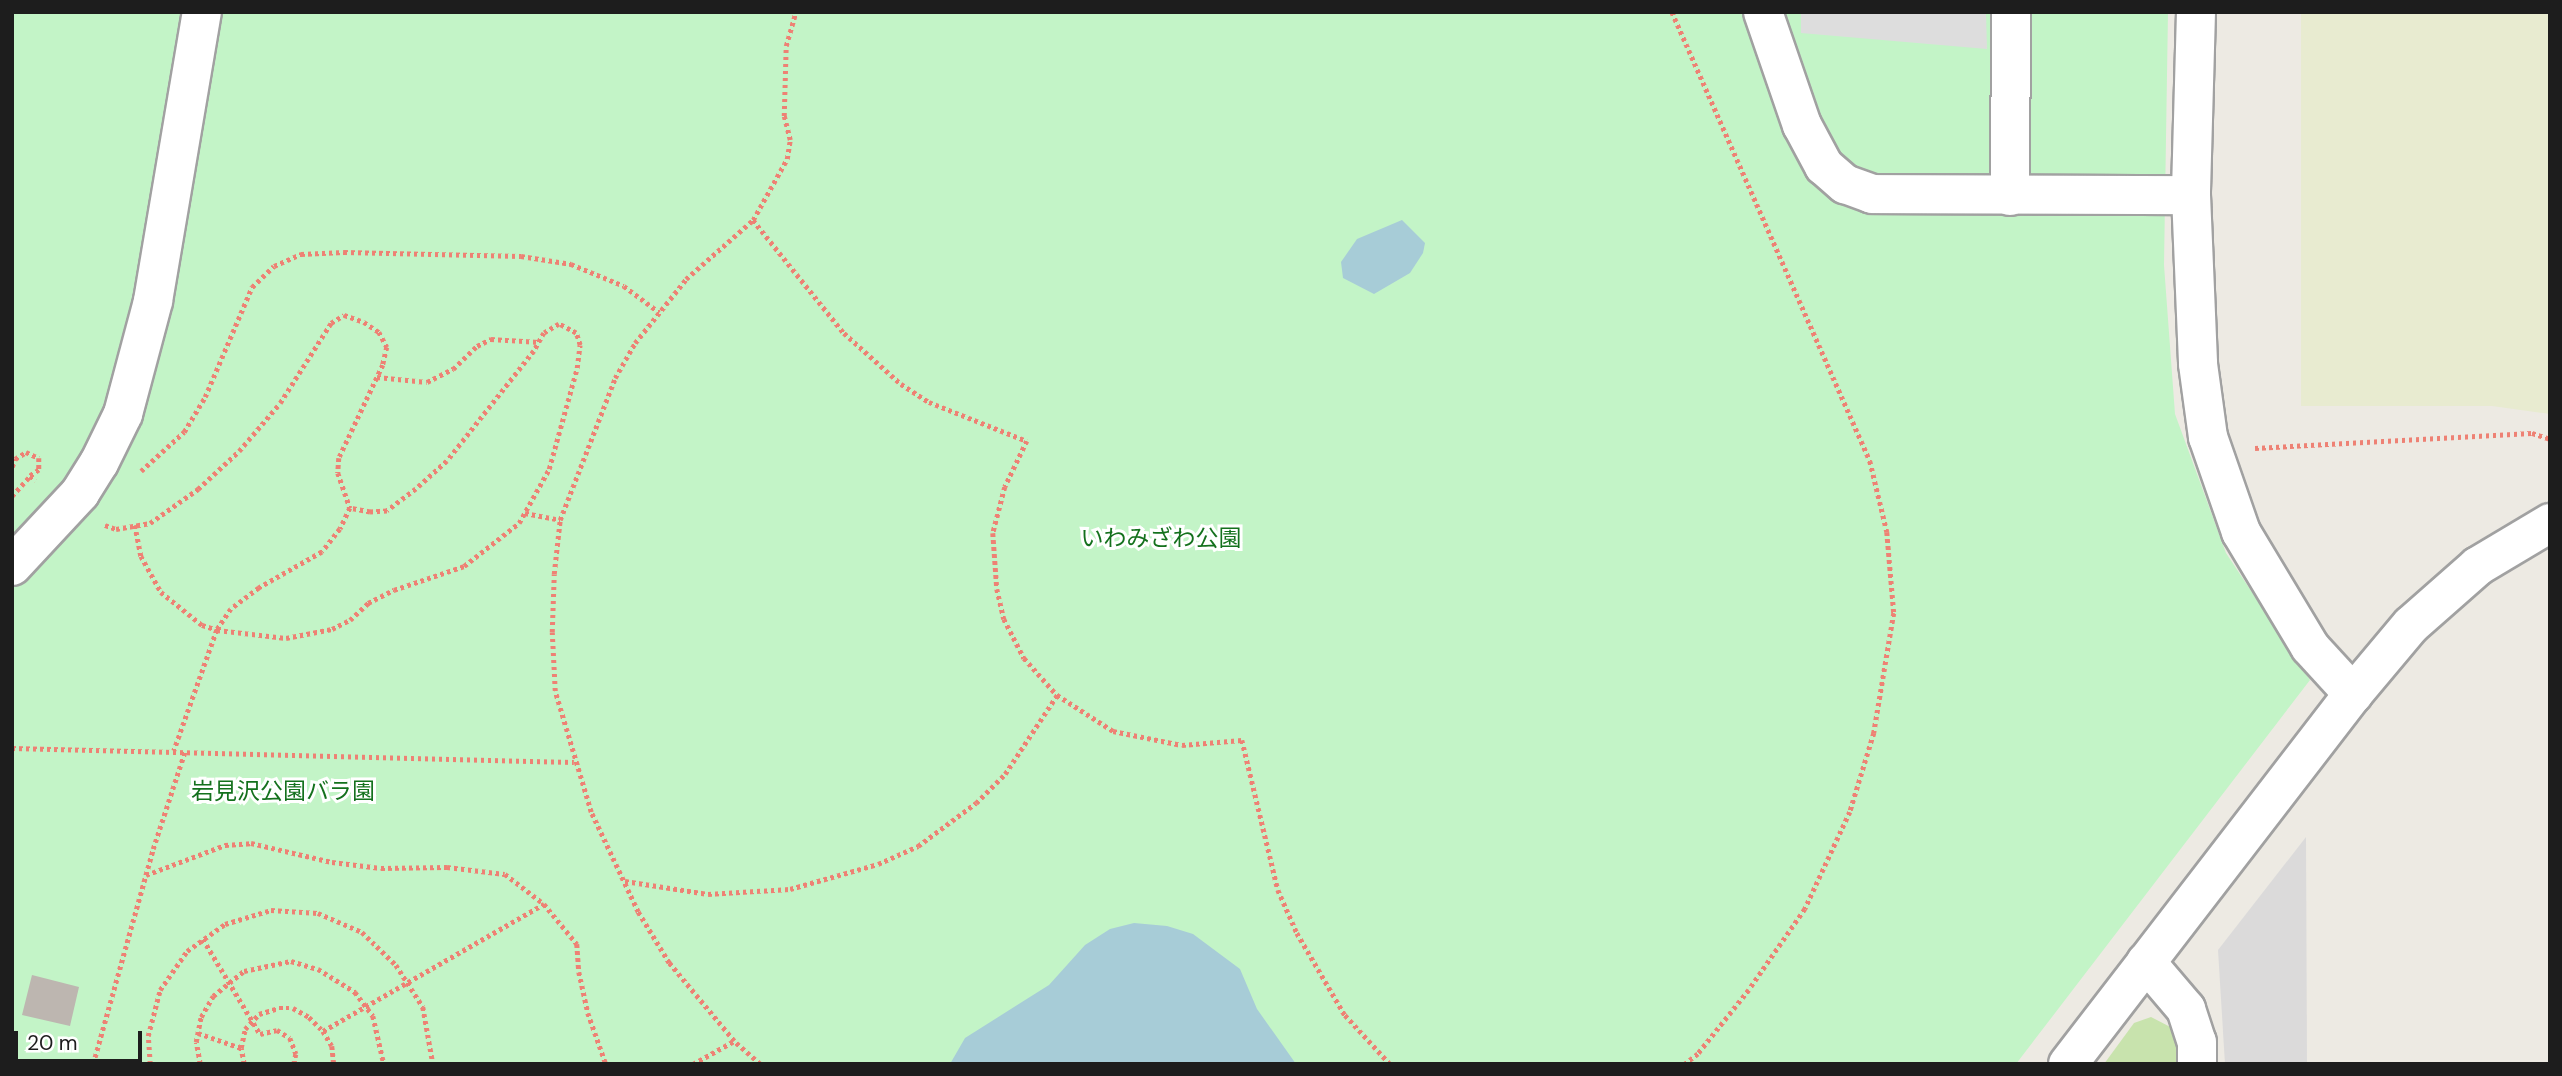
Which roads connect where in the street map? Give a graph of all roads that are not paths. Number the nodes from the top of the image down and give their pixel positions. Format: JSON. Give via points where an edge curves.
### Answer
{"nodes":[{"id":1,"x":202,"y":12,"type":"edge"},
{"id":2,"x":1763,"y":12,"type":"edge"},
{"id":3,"x":2011,"y":12,"type":"edge"},
{"id":4,"x":2196,"y":12,"type":"edge"},
{"id":5,"x":2192,"y":195,"type":"junction"},
{"id":6,"x":2010,"y":196,"type":"junction"},
{"id":7,"x":2550,"y":523,"type":"edge"},
{"id":8,"x":12,"y":566,"type":"edge"},
{"id":9,"x":2353,"y":694,"type":"junction"},
{"id":10,"x":2146,"y":962,"type":"junction"},
{"id":11,"x":2068,"y":1064,"type":"edge"},
{"id":12,"x":2197,"y":1064,"type":"edge"}],
"edges":[{"from":1,"to":8,"type":"street","via":[[150,313],[123,414],[76,498]]},
{"from":2,"to":6,"type":"street","via":[[1802,125],[1824,166],[1845,184],[1872,194]]},
{"from":3,"to":6,"type":"street"},
{"from":4,"to":5,"type":"street"},
{"from":5,"to":6,"type":"street"},
{"from":5,"to":9,"type":"street","via":[[2198,364],[2212,450],[2241,532],[2310,647]]},
{"from":7,"to":9,"type":"street","via":[[2479,566],[2411,625]]},
{"from":9,"to":10,"type":"street"},
{"from":10,"to":11,"type":"street"},
{"from":10,"to":12,"type":"street","via":[[2186,1009],[2197,1042]]}]}
